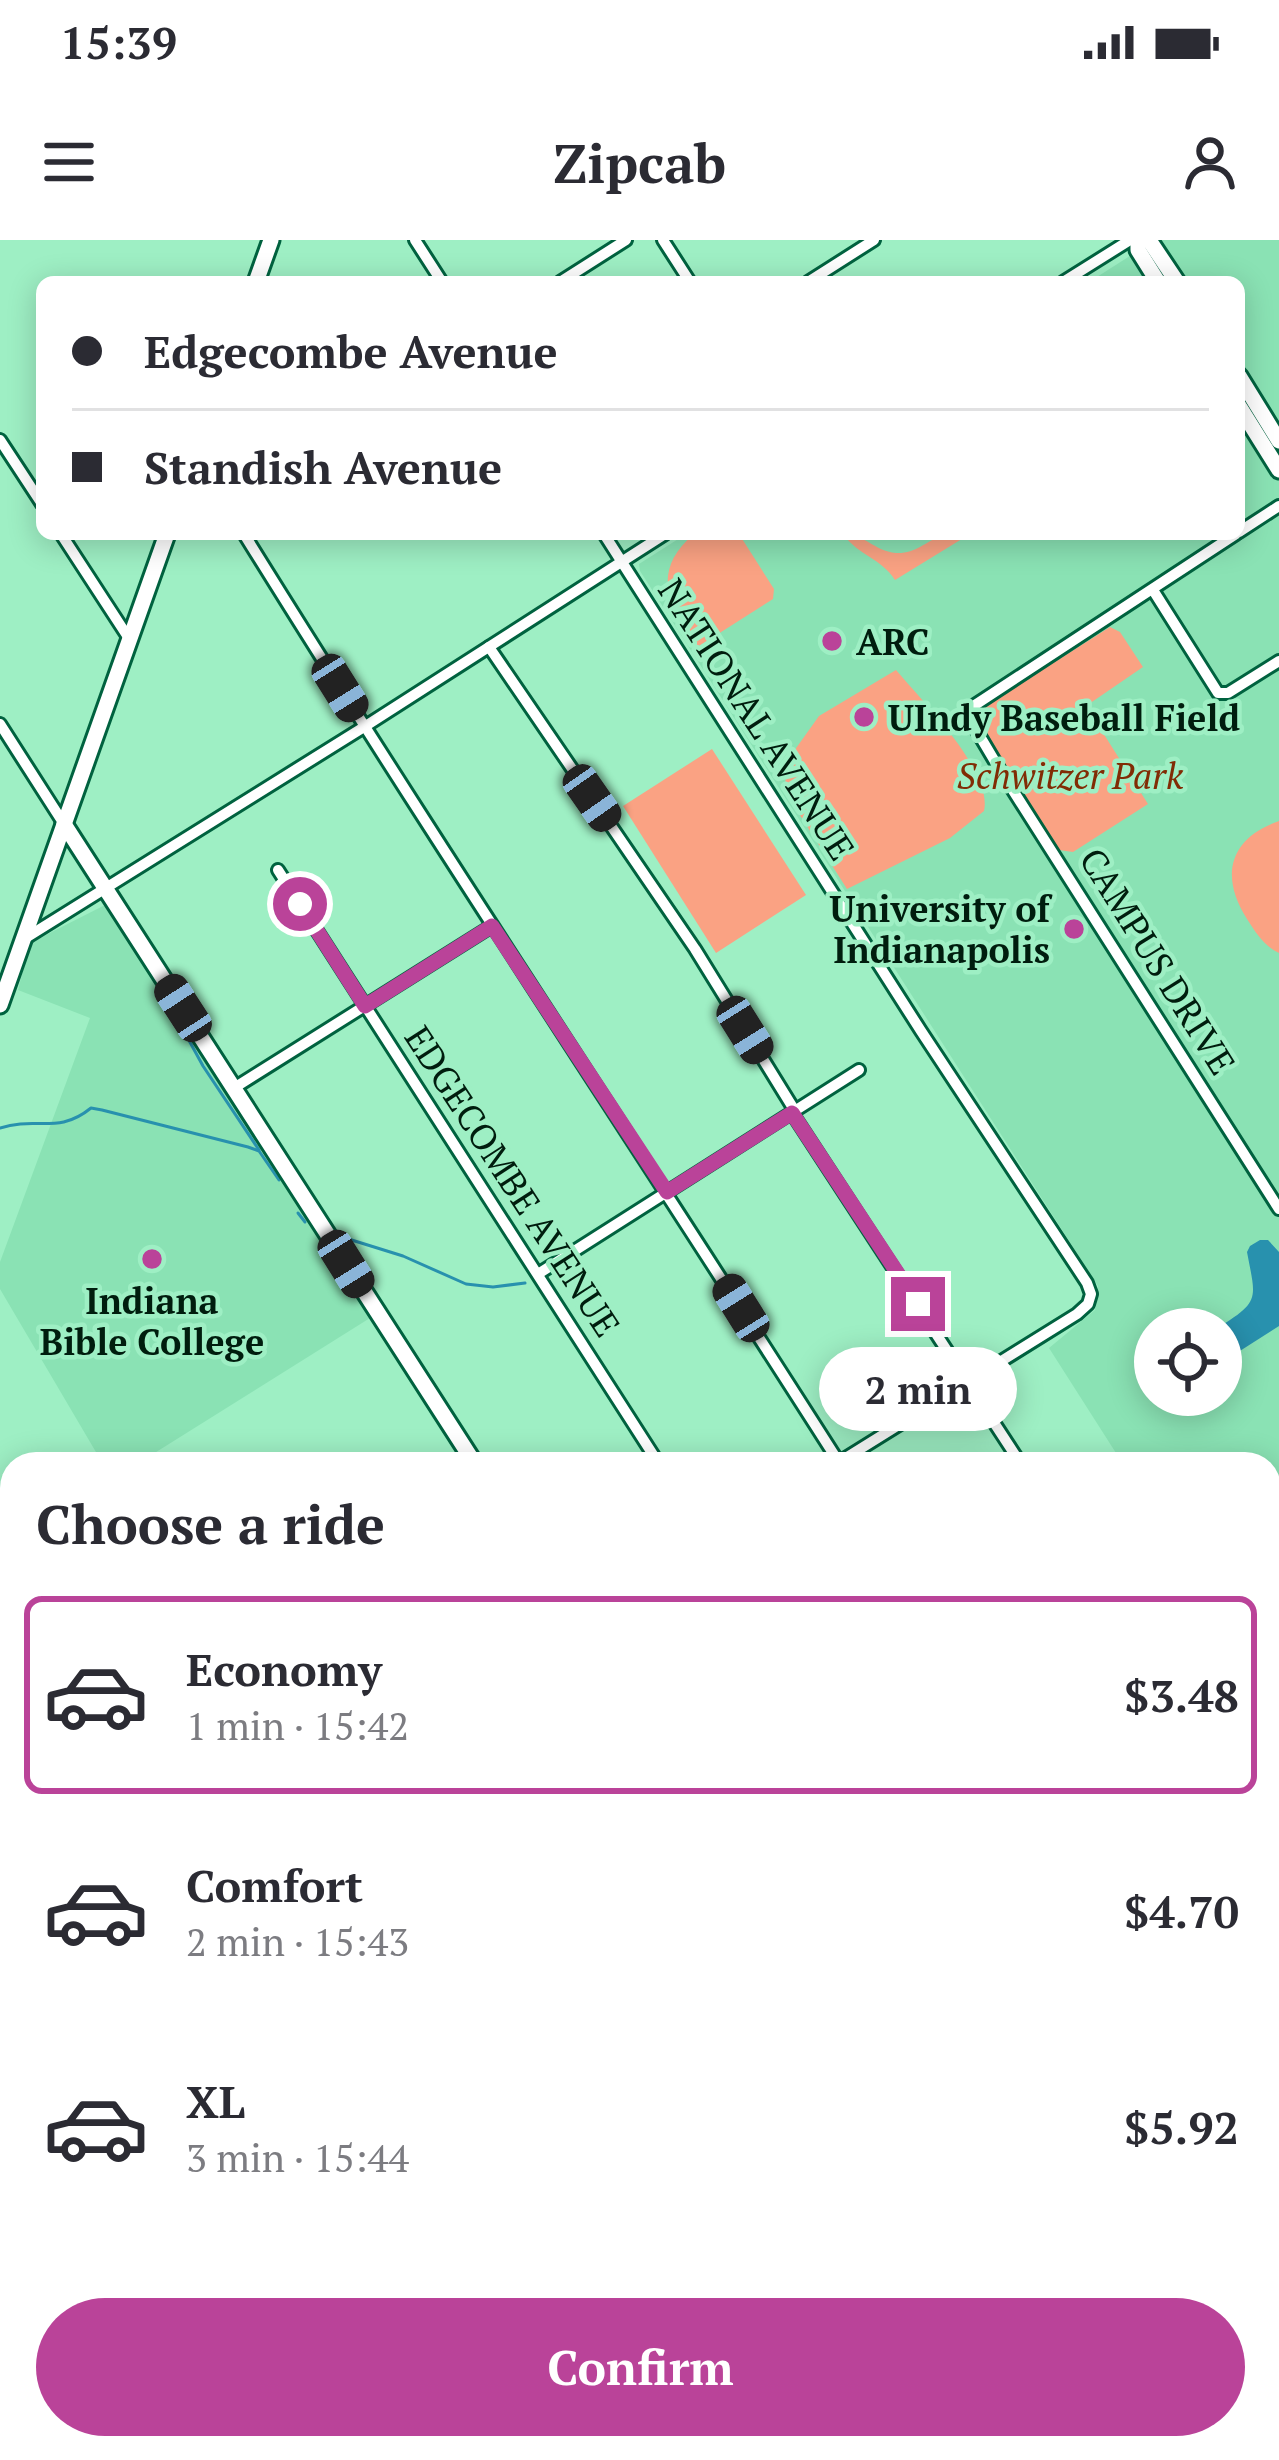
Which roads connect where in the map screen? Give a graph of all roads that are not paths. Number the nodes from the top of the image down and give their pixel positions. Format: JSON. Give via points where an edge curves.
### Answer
{"nodes":[{"id":1,"x":271,"y":240,"type":"edge"},
{"id":2,"x":415,"y":240,"type":"edge"},
{"id":3,"x":626,"y":240,"type":"edge"},
{"id":4,"x":663,"y":240,"type":"edge"},
{"id":5,"x":874,"y":240,"type":"edge"},
{"id":6,"x":1134,"y":240,"type":"edge"},
{"id":7,"x":1150,"y":240,"type":"edge"},
{"id":8,"x":258,"y":276,"type":"edge"},
{"id":9,"x":438,"y":276,"type":"edge"},
{"id":10,"x":569,"y":276,"type":"edge"},
{"id":11,"x":686,"y":276,"type":"edge"},
{"id":12,"x":817,"y":276,"type":"edge"},
{"id":13,"x":1074,"y":276,"type":"edge"},
{"id":14,"x":1154,"y":276,"type":"edge"},
{"id":15,"x":1173,"y":276,"type":"edge"},
{"id":16,"x":1245,"y":385,"type":"edge"},
{"id":17,"x":1245,"y":416,"type":"edge"},
{"id":18,"x":1277,"y":434,"type":"edge"},
{"id":19,"x":0,"y":440,"type":"edge"},
{"id":20,"x":1279,"y":470,"type":"edge"},
{"id":21,"x":36,"y":495,"type":"edge"},
{"id":22,"x":1279,"y":506,"type":"edge"},
{"id":23,"x":1245,"y":528,"type":"edge"},
{"id":24,"x":65,"y":540,"type":"edge"},
{"id":25,"x":165,"y":540,"type":"edge"},
{"id":26,"x":248,"y":540,"type":"edge"},
{"id":27,"x":608,"y":540,"type":"edge"},
{"id":28,"x":656,"y":540,"type":"edge"},
{"id":29,"x":1227,"y":540,"type":"edge"},
{"id":30,"x":621,"y":562,"type":"junction"},
{"id":31,"x":1153,"y":590,"type":"junction"},
{"id":32,"x":130,"y":640,"type":"junction"},
{"id":33,"x":489,"y":647,"type":"junction"},
{"id":34,"x":1279,"y":661,"type":"edge"},
{"id":35,"x":0,"y":724,"type":"edge"},
{"id":36,"x":364,"y":727,"type":"junction"},
{"id":37,"x":64,"y":824,"type":"junction"},
{"id":38,"x":278,"y":870,"type":"dead end"},
{"id":39,"x":106,"y":888,"type":"junction"},
{"id":40,"x":492,"y":926,"type":"junction"},
{"id":41,"x":24,"y":939,"type":"junction"},
{"id":42,"x":0,"y":1003,"type":"edge"},
{"id":43,"x":365,"y":1006,"type":"junction"},
{"id":44,"x":859,"y":1070,"type":"dead end"},
{"id":45,"x":234,"y":1088,"type":"junction"},
{"id":46,"x":794,"y":1112,"type":"junction"},
{"id":47,"x":667,"y":1192,"type":"junction"},
{"id":48,"x":1279,"y":1209,"type":"edge"},
{"id":49,"x":538,"y":1274,"type":"junction"},
{"id":50,"x":968,"y":1381,"type":"junction"},
{"id":51,"x":467,"y":1452,"type":"edge"},
{"id":52,"x":651,"y":1452,"type":"edge"},
{"id":53,"x":831,"y":1452,"type":"edge"},
{"id":54,"x":855,"y":1452,"type":"edge"},
{"id":55,"x":1013,"y":1452,"type":"edge"}],
"edges":[{"from":1,"to":8,"type":"main road"},
{"from":2,"to":9,"type":"street"},
{"from":3,"to":10,"type":"street"},
{"from":4,"to":11,"type":"street"},
{"from":5,"to":12,"type":"street"},
{"from":6,"to":13,"type":"street"},
{"from":6,"to":14,"type":"main road"},
{"from":7,"to":15,"type":"main road"},
{"from":16,"to":18,"type":"main road"},
{"from":17,"to":20,"type":"main road"},
{"from":19,"to":21,"type":"street"},
{"from":22,"to":23,"type":"street","name":"CAMPUS DRIVE"},
{"from":24,"to":32,"type":"street"},
{"from":25,"to":32,"type":"main road"},
{"from":26,"to":36,"type":"street"},
{"from":27,"to":30,"type":"street","name":"NATIONAL AVENUE"},
{"from":28,"to":30,"type":"street"},
{"from":29,"to":31,"type":"street","name":"CAMPUS DRIVE"},
{"from":30,"to":33,"type":"street"},
{"from":30,"to":50,"type":"street","name":"NATIONAL AVENUE","via":[[1087,1283],[1090,1299],[1077,1314]]},
{"from":31,"to":34,"type":"street","via":[[1219,693]]},
{"from":31,"to":48,"type":"street","name":"CAMPUS DRIVE","via":[[973,706],[969,720]]},
{"from":32,"to":37,"type":"main road"},
{"from":33,"to":36,"type":"street"},
{"from":33,"to":46,"type":"street","via":[[695,949]]},
{"from":35,"to":37,"type":"street"},
{"from":36,"to":39,"type":"street"},
{"from":36,"to":40,"type":"street"},
{"from":37,"to":39,"type":"main road"},
{"from":37,"to":41,"type":"main road"},
{"from":38,"to":43,"type":"street","name":"EDGECOMBE AVENUE"},
{"from":39,"to":41,"type":"street"},
{"from":39,"to":45,"type":"main road"},
{"from":40,"to":43,"type":"street"},
{"from":40,"to":47,"type":"street"},
{"from":41,"to":42,"type":"main road"},
{"from":43,"to":45,"type":"street"},
{"from":43,"to":49,"type":"street","name":"EDGECOMBE AVENUE"},
{"from":44,"to":46,"type":"street"},
{"from":45,"to":51,"type":"main road"},
{"from":46,"to":47,"type":"street"},
{"from":46,"to":50,"type":"street"},
{"from":47,"to":49,"type":"street"},
{"from":47,"to":53,"type":"street"},
{"from":49,"to":52,"type":"street","name":"EDGECOMBE AVENUE"},
{"from":50,"to":54,"type":"street"},
{"from":50,"to":55,"type":"street"}]}
